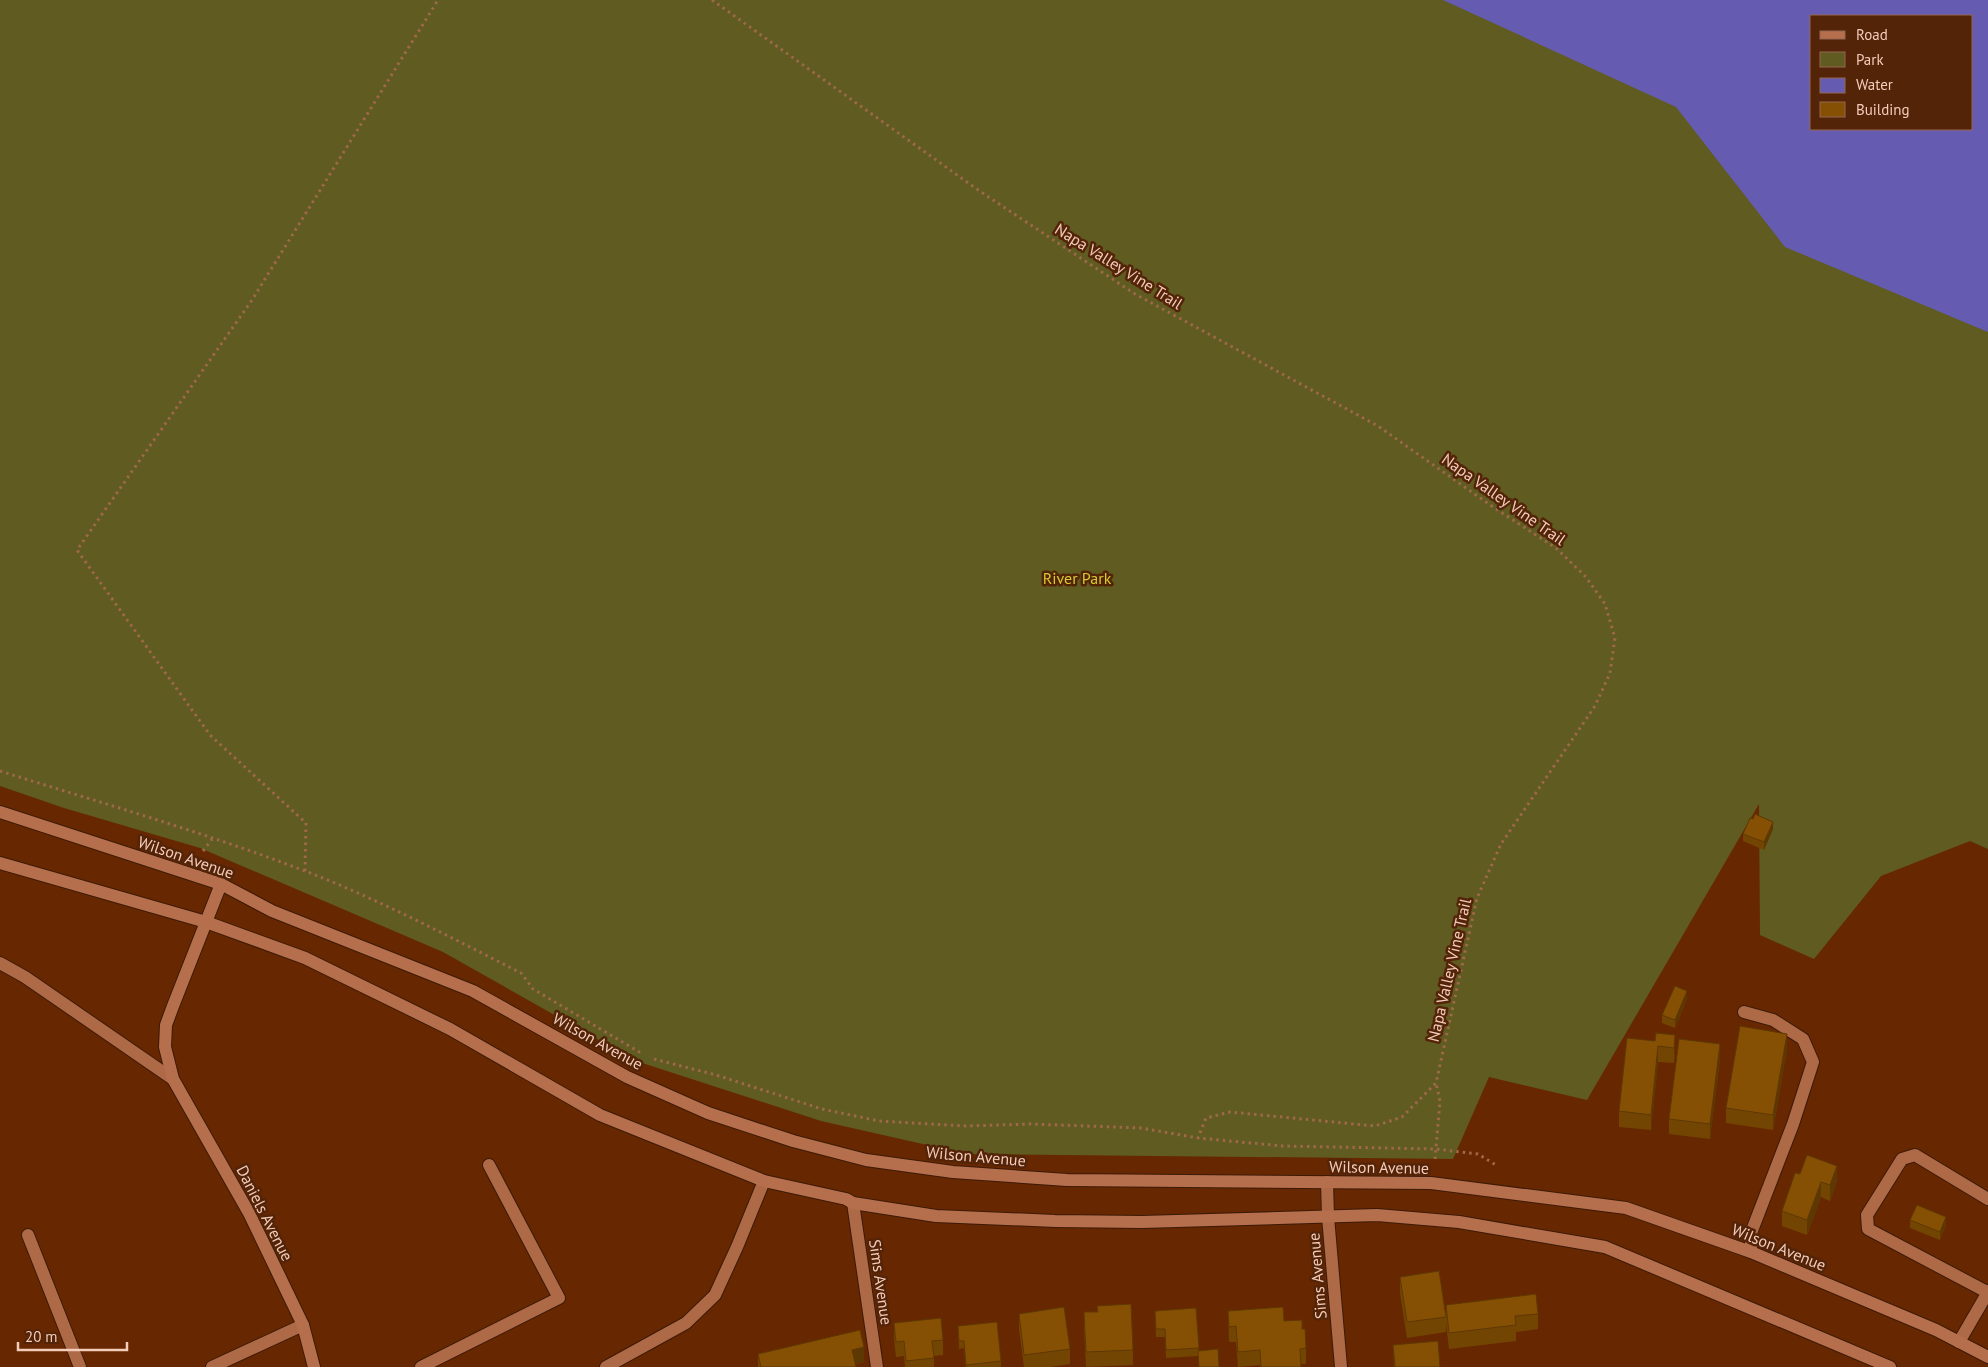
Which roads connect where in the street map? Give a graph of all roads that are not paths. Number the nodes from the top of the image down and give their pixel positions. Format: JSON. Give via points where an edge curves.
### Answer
{"nodes":[{"id":1,"x":0,"y":812,"type":"edge"},
{"id":2,"x":0,"y":863,"type":"edge"},
{"id":3,"x":221,"y":884,"type":"junction"},
{"id":4,"x":206,"y":922,"type":"junction"},
{"id":5,"x":0,"y":963,"type":"edge"},
{"id":6,"x":1744,"y":1012,"type":"dead end"},
{"id":7,"x":173,"y":1079,"type":"junction"},
{"id":8,"x":489,"y":1165,"type":"dead end"},
{"id":9,"x":764,"y":1181,"type":"junction"},
{"id":10,"x":1327,"y":1182,"type":"junction"},
{"id":11,"x":1988,"y":1199,"type":"edge"},
{"id":12,"x":853,"y":1202,"type":"junction"},
{"id":13,"x":1328,"y":1217,"type":"junction"},
{"id":14,"x":28,"y":1235,"type":"dead end"},
{"id":15,"x":1751,"y":1252,"type":"junction"},
{"id":16,"x":1988,"y":1292,"type":"edge"},
{"id":17,"x":303,"y":1325,"type":"junction"},
{"id":18,"x":1959,"y":1342,"type":"junction"},
{"id":19,"x":1988,"y":1356,"type":"edge"},
{"id":20,"x":80,"y":1367,"type":"edge"},
{"id":21,"x":212,"y":1367,"type":"edge"},
{"id":22,"x":314,"y":1367,"type":"edge"},
{"id":23,"x":421,"y":1367,"type":"edge"},
{"id":24,"x":606,"y":1367,"type":"edge"},
{"id":25,"x":877,"y":1367,"type":"edge"},
{"id":26,"x":1341,"y":1367,"type":"edge"},
{"id":27,"x":1890,"y":1367,"type":"edge"}],
"edges":[{"from":1,"to":3,"type":"main road","name":"Wilson Avenue"},
{"from":2,"to":4,"type":"main road"},
{"from":3,"to":4,"type":"main road","name":"Daniels Avenue"},
{"from":3,"to":10,"type":"main road","name":"Wilson Avenue","via":[[272,911],[473,991],[636,1081],[708,1113],[820,1148],[866,1160],[953,1172],[1068,1180]]},
{"from":4,"to":7,"type":"main road","name":"Daniels Avenue","via":[[166,1025],[165,1048]]},
{"from":4,"to":9,"type":"main road","via":[[305,958],[450,1029],[600,1114]]},
{"from":5,"to":7,"type":"street","name":"Daniels Avenue"},
{"from":6,"to":15,"type":"street","via":[[1773,1020],[1803,1039],[1813,1062],[1751,1233]]},
{"from":7,"to":17,"type":"main road","name":"Daniels Avenue","via":[[249,1213]]},
{"from":8,"to":23,"type":"street","via":[[558,1298]]},
{"from":9,"to":12,"type":"main road"},
{"from":9,"to":24,"type":"street","via":[[714,1295],[686,1323]]},
{"from":10,"to":13,"type":"street","name":"Sims Avenue"},
{"from":10,"to":15,"type":"main road","name":"Wilson Avenue","via":[[1431,1183],[1626,1208]]},
{"from":11,"to":16,"type":"street","via":[[1915,1155],[1902,1159],[1867,1214],[1868,1229]]},
{"from":12,"to":13,"type":"main road","via":[[936,1216],[1055,1221]]},
{"from":12,"to":25,"type":"street","name":"Sims Avenue"},
{"from":13,"to":26,"type":"street","name":"Sims Avenue"},
{"from":13,"to":27,"type":"main road","via":[[1377,1215],[1459,1222],[1605,1247]]},
{"from":14,"to":20,"type":"street"},
{"from":15,"to":18,"type":"main road","name":"Wilson Avenue"},
{"from":16,"to":18,"type":"street"},
{"from":17,"to":21,"type":"street"},
{"from":17,"to":22,"type":"main road","name":"Daniels Avenue"},
{"from":18,"to":19,"type":"main road","name":"Wilson Avenue"}]}
